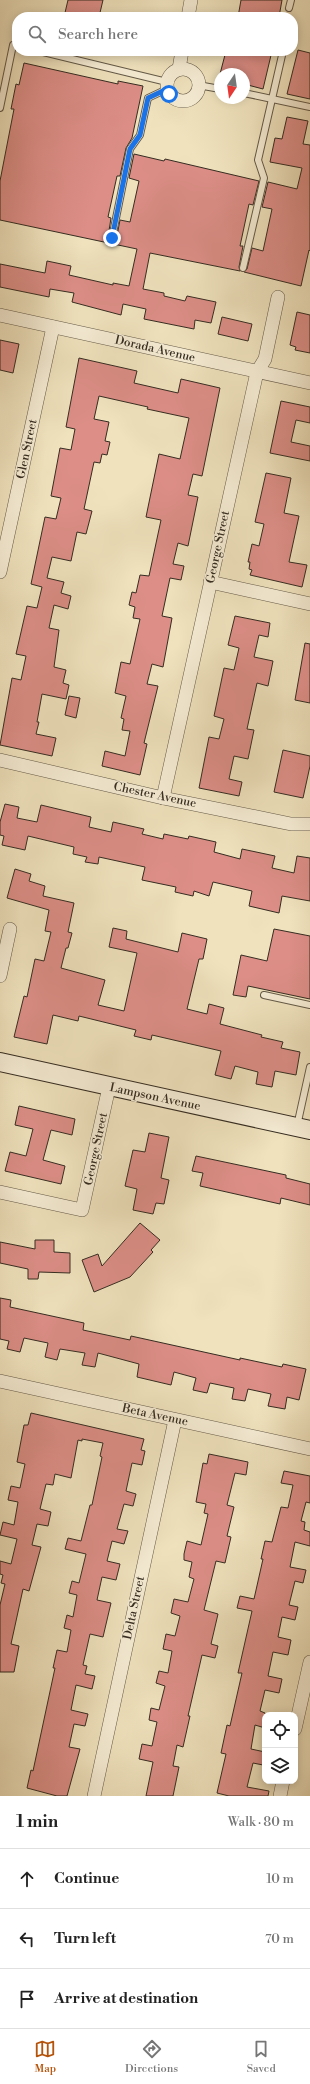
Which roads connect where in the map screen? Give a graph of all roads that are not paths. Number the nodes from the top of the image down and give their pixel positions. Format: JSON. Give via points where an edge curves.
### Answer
{"nodes":[{"id":1,"x":191,"y":0,"type":"edge"},
{"id":2,"x":291,"y":0,"type":"edge"},
{"id":3,"x":289,"y":8,"type":"dead end"},
{"id":4,"x":189,"y":12,"type":"edge"},
{"id":5,"x":12,"y":50,"type":"edge"},
{"id":6,"x":58,"y":56,"type":"edge"},
{"id":7,"x":181,"y":56,"type":"edge"},
{"id":8,"x":282,"y":56,"type":"edge"},
{"id":9,"x":179,"y":69,"type":"junction"},
{"id":10,"x":167,"y":85,"type":"junction"},
{"id":11,"x":198,"y":85,"type":"junction"},
{"id":12,"x":214,"y":88,"type":"edge"},
{"id":13,"x":250,"y":94,"type":"edge"},
{"id":14,"x":271,"y":98,"type":"junction"},
{"id":15,"x":310,"y":107,"type":"edge"},
{"id":16,"x":0,"y":108,"type":"edge"},
{"id":17,"x":112,"y":238,"type":"dead end"},
{"id":18,"x":243,"y":268,"type":"dead end"},
{"id":19,"x":278,"y":297,"type":"dead end"},
{"id":20,"x":0,"y":315,"type":"edge"},
{"id":21,"x":53,"y":327,"type":"junction"},
{"id":22,"x":257,"y":372,"type":"junction"},
{"id":23,"x":310,"y":383,"type":"edge"},
{"id":24,"x":0,"y":572,"type":"edge"},
{"id":25,"x":210,"y":582,"type":"junction"},
{"id":26,"x":310,"y":604,"type":"edge"},
{"id":27,"x":0,"y":760,"type":"edge"},
{"id":28,"x":162,"y":798,"type":"junction"},
{"id":29,"x":310,"y":824,"type":"edge"},
{"id":30,"x":10,"y":929,"type":"dead end"},
{"id":31,"x":0,"y":976,"type":"edge"},
{"id":32,"x":264,"y":995,"type":"dead end"},
{"id":33,"x":310,"y":1006,"type":"edge"},
{"id":34,"x":0,"y":1062,"type":"edge"},
{"id":35,"x":310,"y":1067,"type":"edge"},
{"id":36,"x":109,"y":1087,"type":"junction"},
{"id":37,"x":304,"y":1129,"type":"edge"},
{"id":38,"x":0,"y":1192,"type":"edge"},
{"id":39,"x":0,"y":1381,"type":"edge"},
{"id":40,"x":175,"y":1420,"type":"junction"},
{"id":41,"x":310,"y":1449,"type":"edge"},
{"id":42,"x":310,"y":1662,"type":"edge"},
{"id":43,"x":298,"y":1716,"type":"edge"},
{"id":44,"x":283,"y":1784,"type":"edge"},
{"id":45,"x":94,"y":1796,"type":"edge"},
{"id":46,"x":280,"y":1796,"type":"edge"}],
"edges":[{"from":1,"to":4,"type":"street"},
{"from":2,"to":3,"type":"lane"},
{"from":5,"to":16,"type":"lane"},
{"from":6,"to":10,"type":"lane"},
{"from":7,"to":9,"type":"street"},
{"from":8,"to":14,"type":"lane"},
{"from":9,"to":10,"type":"street","via":[[171,74]]},
{"from":9,"to":11,"type":"street","via":[[194,74]]},
{"from":10,"to":11,"type":"street","via":[[173,98],[183,101],[193,97]]},
{"from":10,"to":17,"type":"lane","via":[[148,98],[140,135],[130,149]]},
{"from":11,"to":12,"type":"lane"},
{"from":13,"to":14,"type":"lane"},
{"from":14,"to":15,"type":"lane"},
{"from":14,"to":18,"type":"lane","via":[[258,160],[264,178]]},
{"from":19,"to":22,"type":"street","name":"George Street","via":[[265,359]]},
{"from":20,"to":21,"type":"street","name":"Dorada Avenue"},
{"from":21,"to":22,"type":"street","name":"Dorada Avenue"},
{"from":21,"to":24,"type":"street","name":"Glen Street"},
{"from":22,"to":23,"type":"street","name":"Dorada Avenue"},
{"from":22,"to":25,"type":"street","name":"George Street"},
{"from":25,"to":26,"type":"street"},
{"from":25,"to":28,"type":"street","name":"George Street"},
{"from":27,"to":28,"type":"street","name":"Chester Avenue"},
{"from":28,"to":29,"type":"street","name":"Chester Avenue","via":[[291,824]]},
{"from":30,"to":31,"type":"street"},
{"from":32,"to":33,"type":"lane"},
{"from":34,"to":36,"type":"street","name":"Lampson Avenue"},
{"from":35,"to":37,"type":"lane"},
{"from":36,"to":37,"type":"street","name":"Lampson Avenue"},
{"from":36,"to":38,"type":"street","name":"George Street","via":[[82,1210]]},
{"from":39,"to":40,"type":"street","name":"Beta Avenue"},
{"from":40,"to":41,"type":"street","name":"Beta Avenue"},
{"from":40,"to":45,"type":"street","name":"Delta Street"},
{"from":42,"to":43,"type":"street"},
{"from":44,"to":46,"type":"street"}]}
